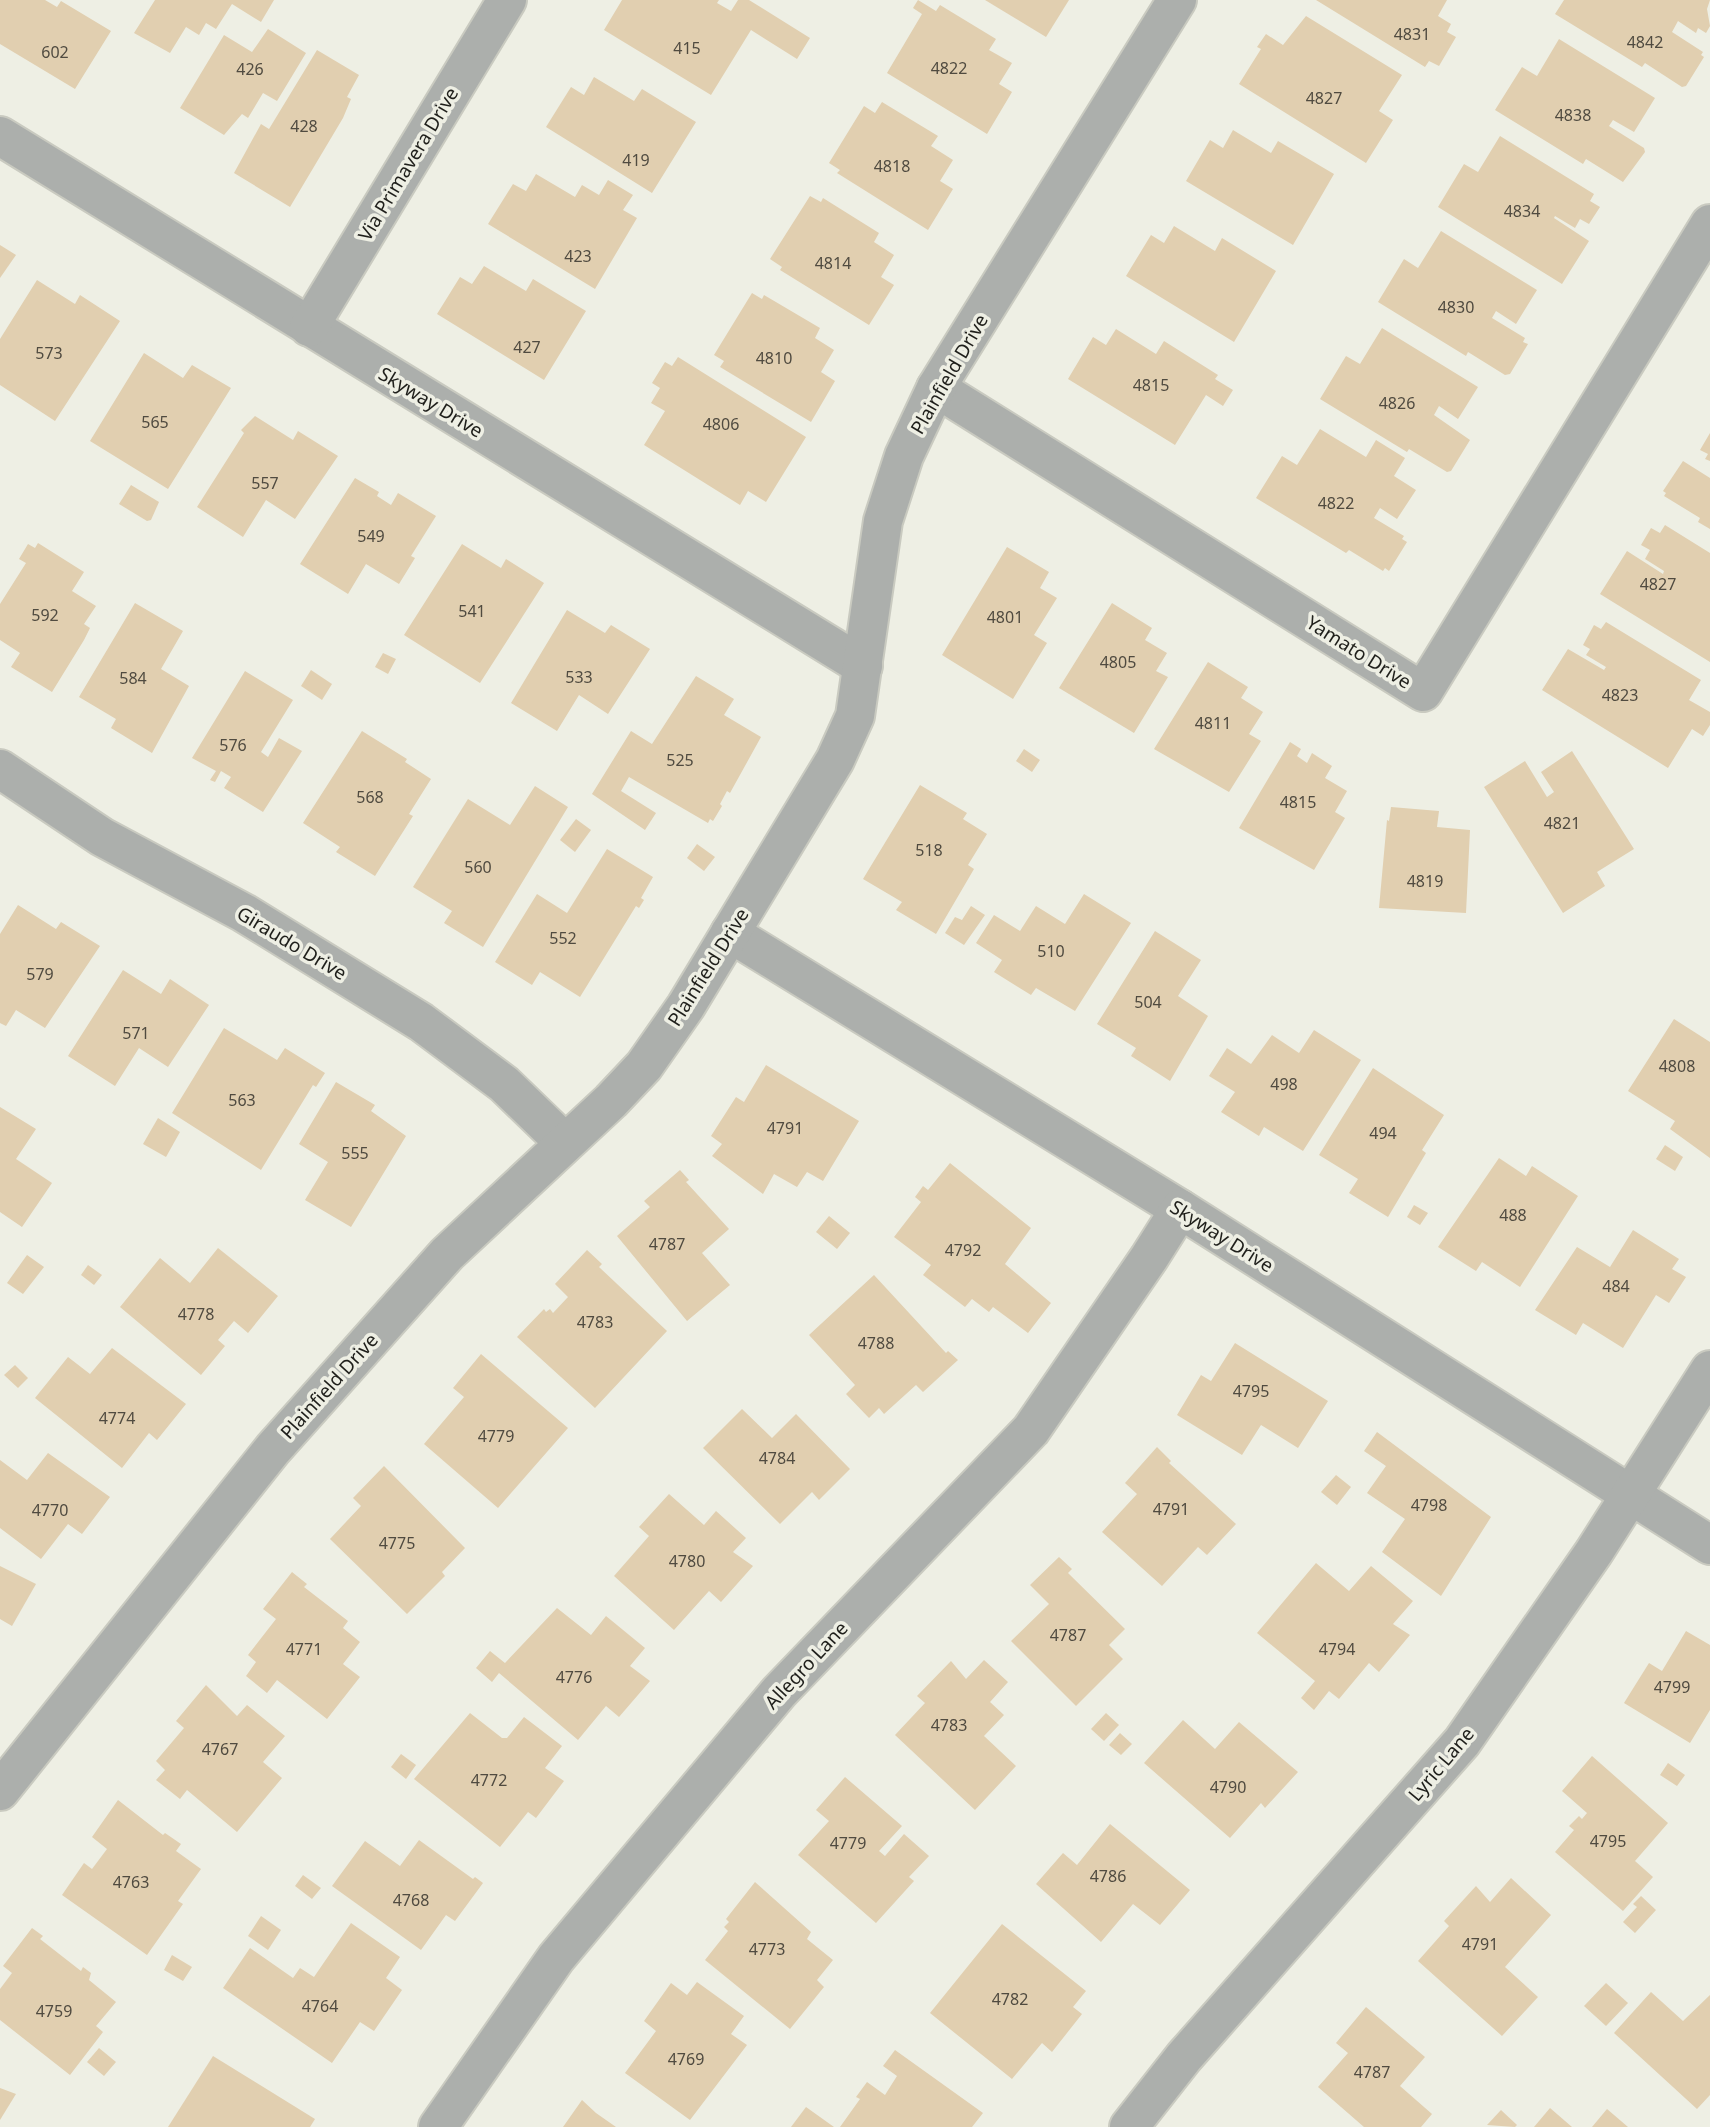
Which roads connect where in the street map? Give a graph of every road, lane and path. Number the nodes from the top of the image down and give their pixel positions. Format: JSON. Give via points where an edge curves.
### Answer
{"nodes":[{"id":1,"x":507,"y":0,"type":"edge"},
{"id":2,"x":1177,"y":0,"type":"edge"},
{"id":3,"x":0,"y":136,"type":"edge"},
{"id":4,"x":1710,"y":225,"type":"edge"},
{"id":5,"x":309,"y":327,"type":"junction"},
{"id":6,"x":936,"y":388,"type":"junction"},
{"id":7,"x":863,"y":666,"type":"junction"},
{"id":8,"x":0,"y":770,"type":"edge"},
{"id":9,"x":730,"y":933,"type":"junction"},
{"id":10,"x":565,"y":1143,"type":"junction"},
{"id":11,"x":1180,"y":1209,"type":"junction"},
{"id":12,"x":1710,"y":1370,"type":"edge"},
{"id":13,"x":1630,"y":1495,"type":"junction"},
{"id":14,"x":1710,"y":1545,"type":"edge"},
{"id":15,"x":1,"y":1785,"type":"edge"},
{"id":16,"x":438,"y":2127,"type":"edge"},
{"id":17,"x":1129,"y":2127,"type":"edge"}],
"edges":[{"from":1,"to":5,"type":"street","name":"Via Primavera Drive"},
{"from":2,"to":6,"type":"street","name":"Plainfield Drive"},
{"from":3,"to":5,"type":"street","name":"Skyway Drive"},
{"from":4,"to":6,"type":"street","name":"Yamato Drive","via":[[1423,692]]},
{"from":5,"to":7,"type":"street","name":"Skyway Drive"},
{"from":6,"to":7,"type":"street","name":"Plainfield Drive","via":[[904,456],[883,522]]},
{"from":7,"to":9,"type":"street","name":"Plainfield Drive","via":[[855,716],[835,760]]},
{"from":8,"to":10,"type":"street","name":"Giraudo Drive","via":[[102,836],[244,913],[421,1022],[504,1084]]},
{"from":9,"to":10,"type":"street","name":"Plainfield Drive","via":[[644,1066]]},
{"from":9,"to":11,"type":"street","name":"Skyway Drive"},
{"from":10,"to":15,"type":"street","name":"Plainfield Drive","via":[[447,1254],[273,1449]]},
{"from":11,"to":13,"type":"street","name":"Skyway Drive"},
{"from":11,"to":16,"type":"street","name":"Allegro Lane","via":[[1031,1430],[779,1692],[556,1958]]},
{"from":12,"to":13,"type":"street","name":"Lyric Lane"},
{"from":13,"to":14,"type":"street","name":"Skyway Drive"},
{"from":13,"to":17,"type":"street","name":"Lyric Lane","via":[[1462,1742],[1184,2057]]}]}
